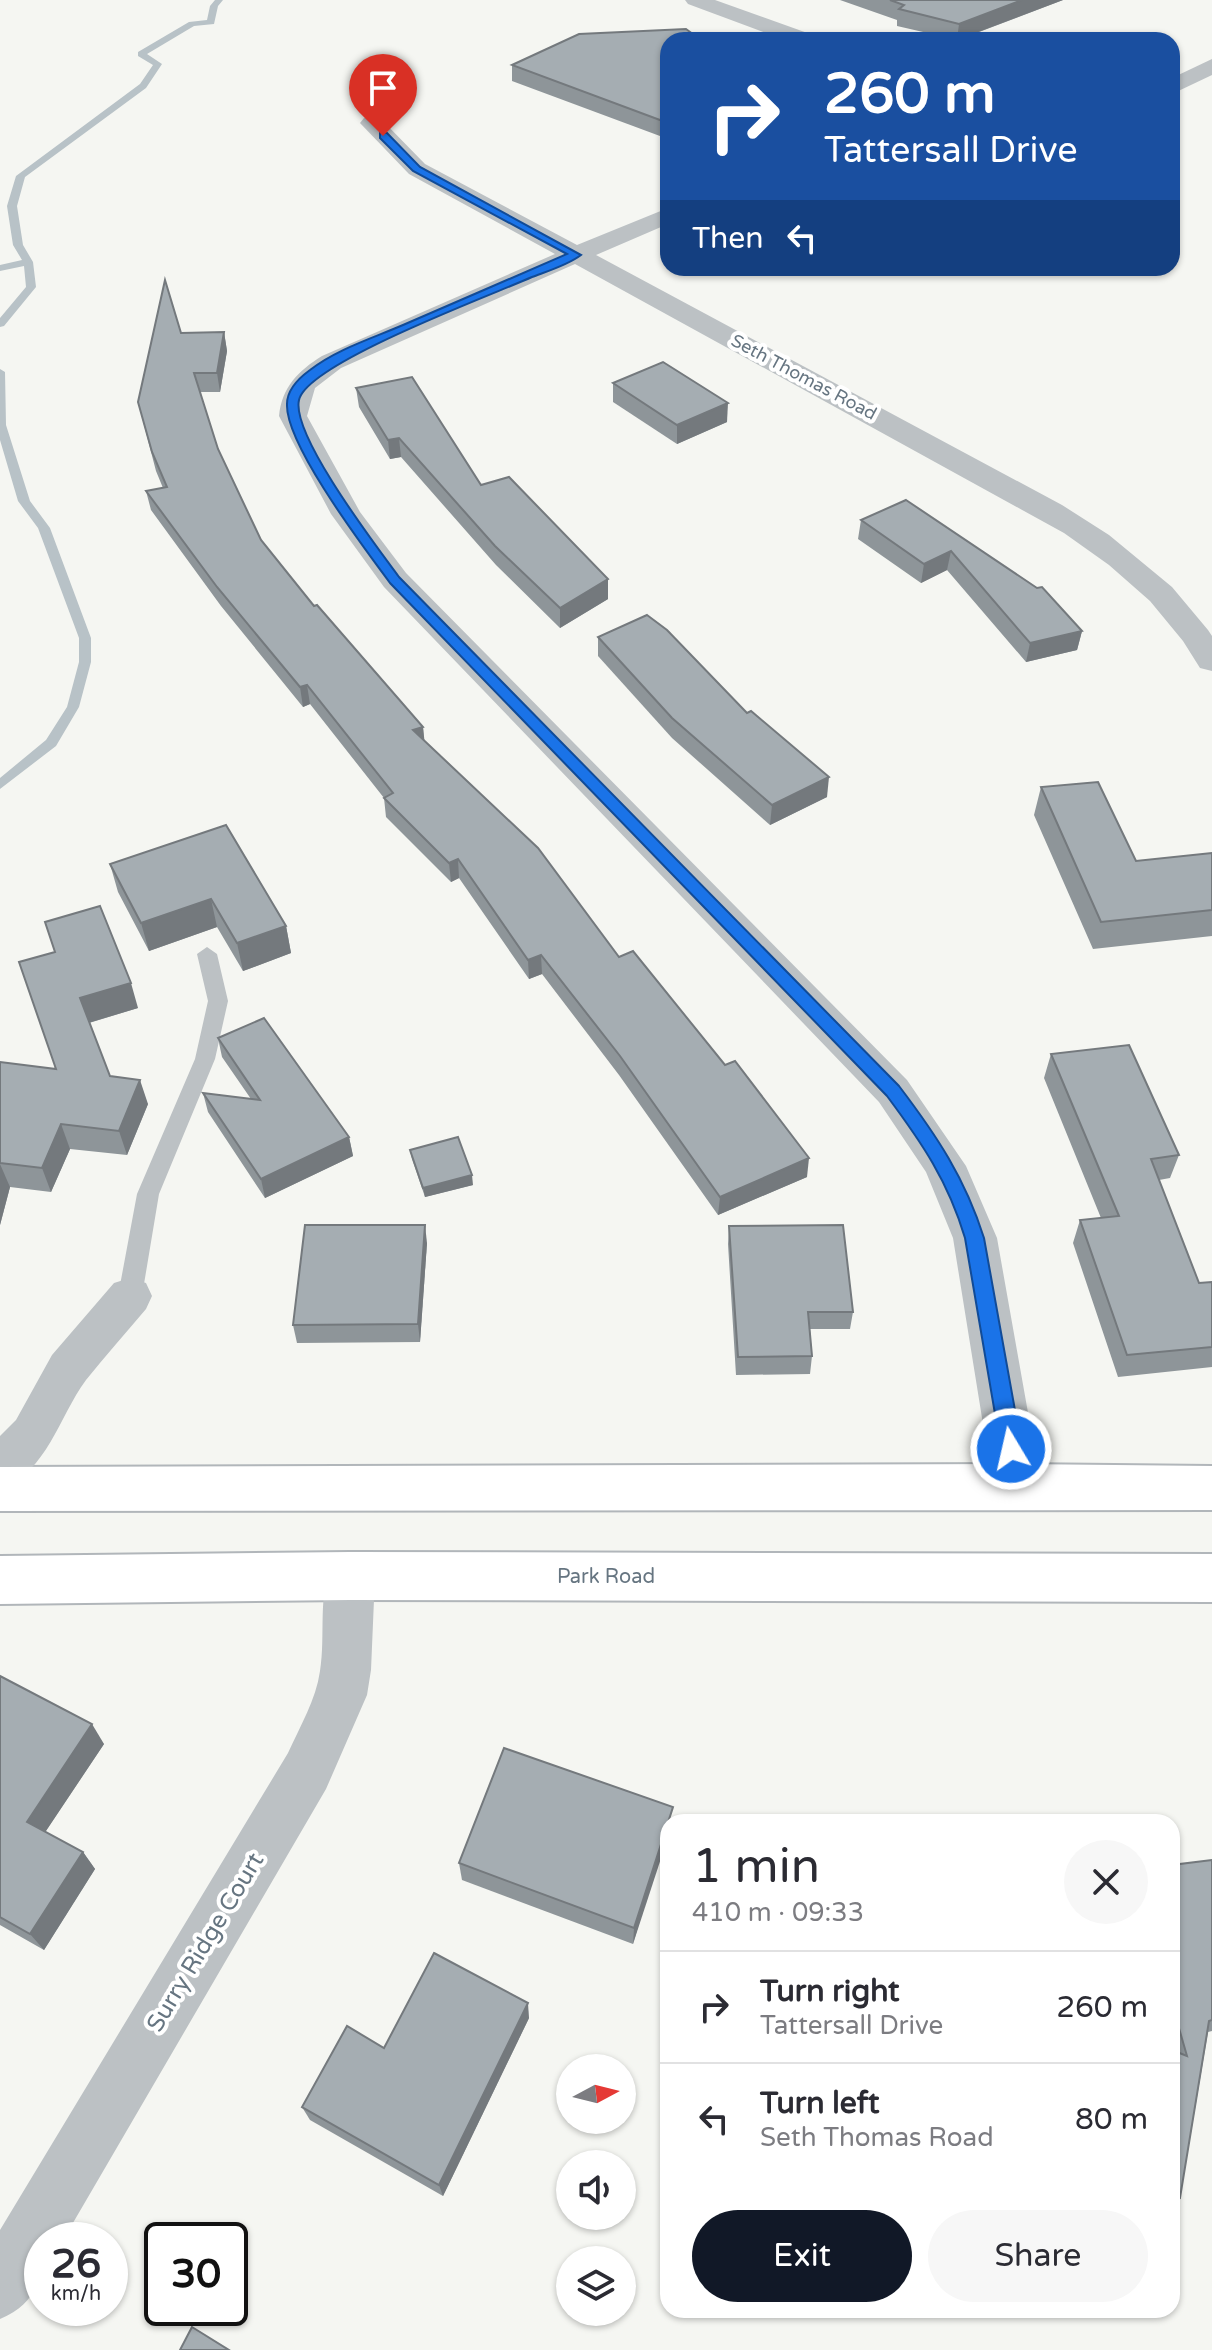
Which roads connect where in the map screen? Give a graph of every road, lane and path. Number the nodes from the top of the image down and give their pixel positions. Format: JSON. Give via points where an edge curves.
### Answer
{"nodes":[{"id":1,"x":695,"y":0,"type":"edge"},
{"id":2,"x":783,"y":32,"type":"edge"},
{"id":3,"x":1212,"y":66,"type":"edge"},
{"id":4,"x":1180,"y":83,"type":"edge"},
{"id":5,"x":372,"y":123,"type":"dead end"},
{"id":6,"x":660,"y":218,"type":"edge"},
{"id":7,"x":576,"y":255,"type":"junction"},
{"id":8,"x":1212,"y":661,"type":"edge"},
{"id":9,"x":207,"y":954,"type":"dead end"},
{"id":10,"x":130,"y":1296,"type":"joint"},
{"id":11,"x":0,"y":1468,"type":"edge"},
{"id":12,"x":1017,"y":1486,"type":"junction"},
{"id":13,"x":1212,"y":1488,"type":"edge"},
{"id":14,"x":0,"y":1489,"type":"edge"},
{"id":15,"x":350,"y":1576,"type":"junction"},
{"id":16,"x":1212,"y":1578,"type":"edge"},
{"id":17,"x":0,"y":1580,"type":"edge"},
{"id":18,"x":0,"y":2288,"type":"edge"}],
"edges":[{"from":1,"to":2,"type":"street"},
{"from":3,"to":4,"type":"street"},
{"from":5,"to":7,"type":"street","name":"Seth Thomas Road","via":[[417,169]]},
{"from":6,"to":7,"type":"street"},
{"from":7,"to":8,"type":"street","name":"Seth Thomas Road","via":[[1103,543],[1183,616]]},
{"from":7,"to":12,"type":"street","via":[[353,350],[316,371],[293,400],[293,416],[346,514],[395,580],[893,1091],[937,1149],[975,1238]]},
{"from":9,"to":10,"type":"lane","via":[[218,1001],[205,1059],[148,1194]]},
{"from":10,"to":11,"type":"street","via":[[68,1369],[32,1434]]},
{"from":12,"to":13,"type":"main road"},
{"from":12,"to":14,"type":"main road"},
{"from":15,"to":16,"type":"main road","name":"Park Road"},
{"from":15,"to":17,"type":"main road","name":"Park Road"},
{"from":15,"to":18,"type":"street","name":"Surry Ridge Court","via":[[341,1695],[307,1771]]}]}
